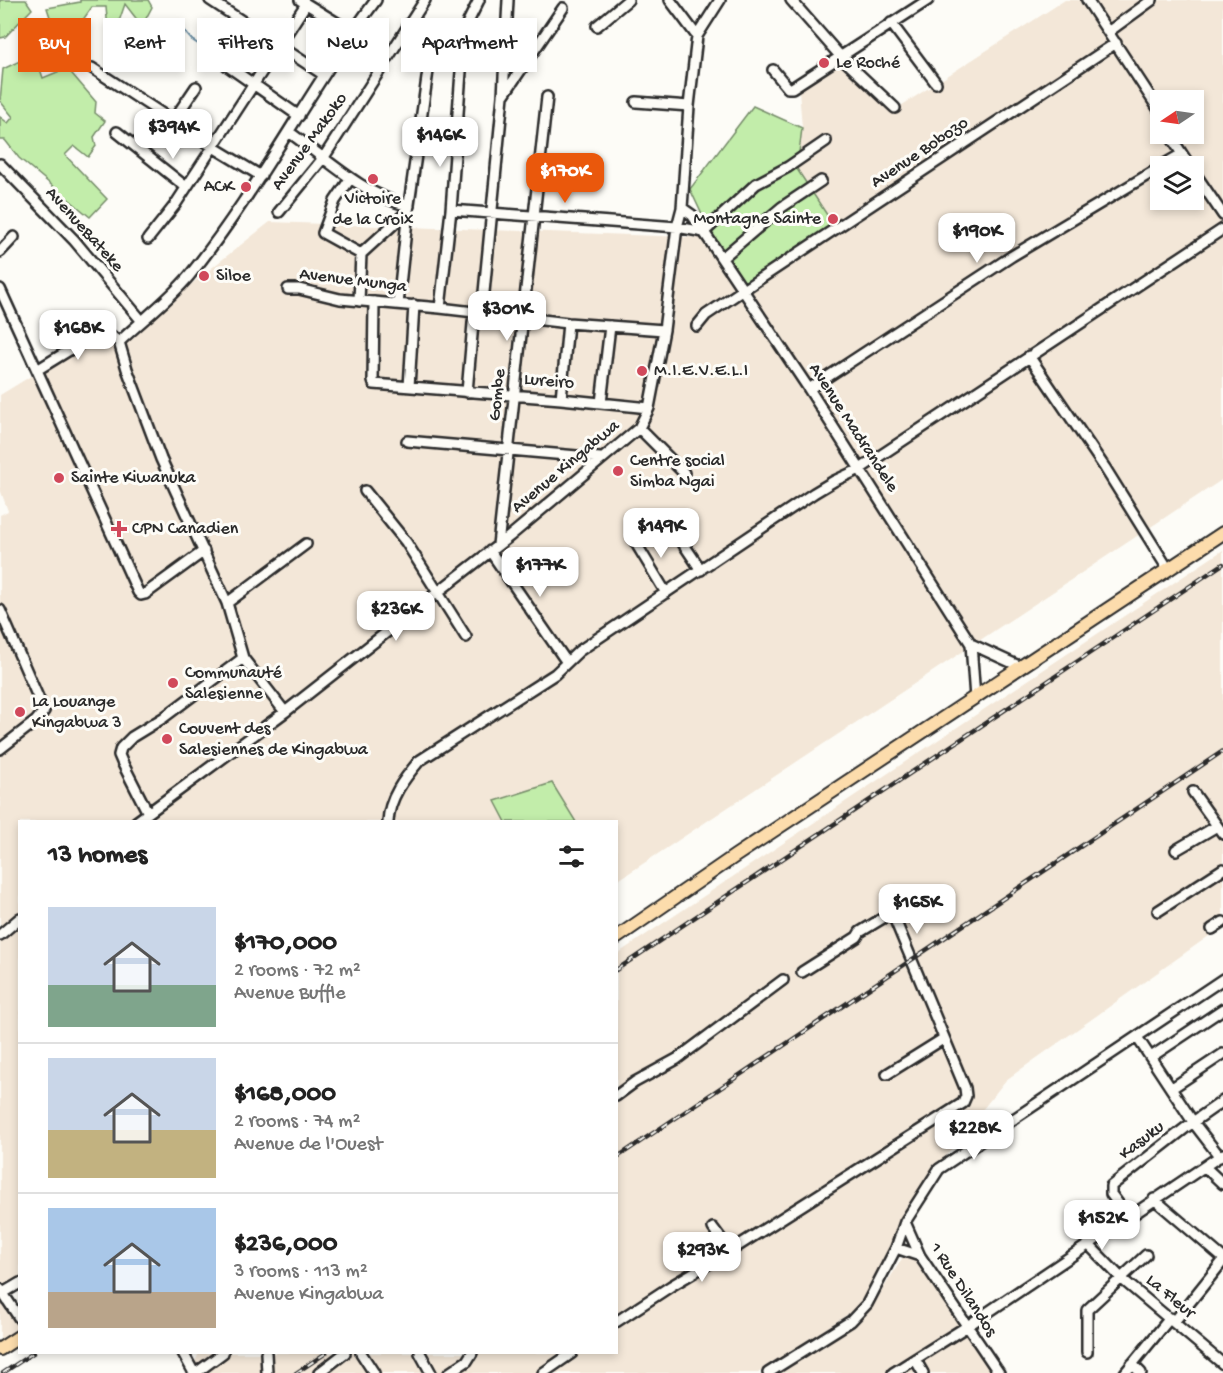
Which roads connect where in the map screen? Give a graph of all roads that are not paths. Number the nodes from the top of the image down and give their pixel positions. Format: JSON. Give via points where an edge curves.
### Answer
{"nodes":[{"id":1,"x":210,"y":0,"type":"edge"},
{"id":2,"x":376,"y":0,"type":"edge"},
{"id":3,"x":425,"y":0,"type":"edge"},
{"id":4,"x":479,"y":0,"type":"edge"},
{"id":5,"x":508,"y":0,"type":"edge"},
{"id":6,"x":628,"y":0,"type":"edge"},
{"id":7,"x":670,"y":0,"type":"edge"},
{"id":8,"x":720,"y":0,"type":"edge"},
{"id":9,"x":791,"y":0,"type":"edge"},
{"id":10,"x":928,"y":0,"type":"edge"},
{"id":11,"x":1087,"y":0,"type":"edge"},
{"id":12,"x":1152,"y":0,"type":"edge"},
{"id":13,"x":303,"y":2,"type":"edge"},
{"id":14,"x":563,"y":8,"type":"dead end"},
{"id":15,"x":238,"y":18,"type":"edge"},
{"id":16,"x":294,"y":18,"type":"edge"},
{"id":17,"x":329,"y":18,"type":"edge"},
{"id":18,"x":362,"y":18,"type":"edge"},
{"id":19,"x":891,"y":23,"type":"junction"},
{"id":20,"x":597,"y":26,"type":"dead end"},
{"id":21,"x":1108,"y":32,"type":"junction"},
{"id":22,"x":697,"y":36,"type":"junction"},
{"id":23,"x":1116,"y":43,"type":"junction"},
{"id":24,"x":294,"y":55,"type":"edge"},
{"id":25,"x":841,"y":57,"type":"junction"},
{"id":26,"x":92,"y":68,"type":"dead end"},
{"id":27,"x":773,"y":70,"type":"dead end"},
{"id":28,"x":235,"y":72,"type":"edge"},
{"id":29,"x":263,"y":72,"type":"edge"},
{"id":30,"x":326,"y":72,"type":"edge"},
{"id":31,"x":428,"y":72,"type":"edge"},
{"id":32,"x":324,"y":75,"type":"junction"},
{"id":33,"x":936,"y":83,"type":"dead end"},
{"id":34,"x":254,"y":86,"type":"junction"},
{"id":35,"x":196,"y":87,"type":"dead end"},
{"id":36,"x":502,"y":96,"type":"junction"},
{"id":37,"x":1150,"y":96,"type":"edge"},
{"id":38,"x":547,"y":97,"type":"dead end"},
{"id":39,"x":636,"y":102,"type":"dead end"},
{"id":40,"x":688,"y":106,"type":"junction"},
{"id":41,"x":895,"y":108,"type":"dead end"},
{"id":42,"x":298,"y":116,"type":"junction"},
{"id":43,"x":173,"y":121,"type":"junction"},
{"id":44,"x":117,"y":132,"type":"dead end"},
{"id":45,"x":289,"y":132,"type":"junction"},
{"id":46,"x":826,"y":141,"type":"dead end"},
{"id":47,"x":1176,"y":144,"type":"edge"},
{"id":48,"x":213,"y":147,"type":"junction"},
{"id":49,"x":1182,"y":154,"type":"joint"},
{"id":50,"x":1179,"y":156,"type":"edge"},
{"id":51,"x":324,"y":157,"type":"junction"},
{"id":52,"x":0,"y":164,"type":"edge"},
{"id":53,"x":1150,"y":174,"type":"edge"},
{"id":54,"x":261,"y":176,"type":"junction"},
{"id":55,"x":350,"y":178,"type":"junction"},
{"id":56,"x":821,"y":181,"type":"dead end"},
{"id":57,"x":186,"y":187,"type":"junction"},
{"id":58,"x":1204,"y":187,"type":"edge"},
{"id":59,"x":408,"y":208,"type":"junction"},
{"id":60,"x":682,"y":208,"type":"junction"},
{"id":61,"x":451,"y":210,"type":"junction"},
{"id":62,"x":279,"y":212,"type":"dead end"},
{"id":63,"x":491,"y":212,"type":"junction"},
{"id":64,"x":534,"y":215,"type":"junction"},
{"id":65,"x":1223,"y":215,"type":"edge"},
{"id":66,"x":676,"y":227,"type":"junction"},
{"id":67,"x":1223,"y":229,"type":"edge"},
{"id":68,"x":704,"y":232,"type":"junction"},
{"id":69,"x":14,"y":237,"type":"dead end"},
{"id":70,"x":148,"y":240,"type":"dead end"},
{"id":71,"x":0,"y":252,"type":"edge"},
{"id":72,"x":361,"y":254,"type":"junction"},
{"id":73,"x":722,"y":258,"type":"junction"},
{"id":74,"x":0,"y":289,"type":"edge"},
{"id":75,"x":288,"y":289,"type":"dead end"},
{"id":76,"x":743,"y":290,"type":"junction"},
{"id":77,"x":359,"y":301,"type":"junction"},
{"id":78,"x":374,"y":302,"type":"junction"},
{"id":79,"x":398,"y":304,"type":"junction"},
{"id":80,"x":414,"y":305,"type":"junction"},
{"id":81,"x":440,"y":308,"type":"junction"},
{"id":82,"x":478,"y":313,"type":"junction"},
{"id":83,"x":523,"y":318,"type":"junction"},
{"id":84,"x":141,"y":320,"type":"junction"},
{"id":85,"x":568,"y":323,"type":"junction"},
{"id":86,"x":610,"y":326,"type":"junction"},
{"id":87,"x":697,"y":326,"type":"dead end"},
{"id":88,"x":664,"y":330,"type":"junction"},
{"id":89,"x":119,"y":342,"type":"junction"},
{"id":90,"x":1029,"y":356,"type":"junction"},
{"id":91,"x":37,"y":370,"type":"junction"},
{"id":92,"x":409,"y":387,"type":"junction"},
{"id":93,"x":809,"y":389,"type":"junction"},
{"id":94,"x":467,"y":392,"type":"junction"},
{"id":95,"x":514,"y":396,"type":"junction"},
{"id":96,"x":561,"y":399,"type":"junction"},
{"id":97,"x":601,"y":403,"type":"junction"},
{"id":98,"x":649,"y":408,"type":"junction"},
{"id":99,"x":639,"y":428,"type":"junction"},
{"id":100,"x":407,"y":441,"type":"dead end"},
{"id":101,"x":508,"y":449,"type":"junction"},
{"id":102,"x":600,"y":458,"type":"junction"},
{"id":103,"x":860,"y":469,"type":"junction"},
{"id":104,"x":684,"y":473,"type":"dead end"},
{"id":105,"x":365,"y":491,"type":"dead end"},
{"id":106,"x":672,"y":527,"type":"dead end"},
{"id":107,"x":1223,"y":533,"type":"edge"},
{"id":108,"x":634,"y":540,"type":"dead end"},
{"id":109,"x":306,"y":544,"type":"dead end"},
{"id":110,"x":494,"y":548,"type":"junction"},
{"id":111,"x":204,"y":551,"type":"junction"},
{"id":112,"x":1168,"y":569,"type":"junction"},
{"id":113,"x":701,"y":570,"type":"junction"},
{"id":114,"x":438,"y":592,"type":"junction"},
{"id":115,"x":666,"y":593,"type":"junction"},
{"id":116,"x":226,"y":603,"type":"junction"},
{"id":117,"x":0,"y":610,"type":"edge"},
{"id":118,"x":466,"y":637,"type":"dead end"},
{"id":119,"x":971,"y":644,"type":"junction"},
{"id":120,"x":243,"y":658,"type":"junction"},
{"id":121,"x":566,"y":661,"type":"junction"},
{"id":122,"x":1019,"y":666,"type":"junction"},
{"id":123,"x":975,"y":698,"type":"junction"},
{"id":124,"x":285,"y":712,"type":"junction"},
{"id":125,"x":0,"y":749,"type":"edge"},
{"id":126,"x":1193,"y":792,"type":"dead end"},
{"id":127,"x":142,"y":819,"type":"edge"},
{"id":128,"x":388,"y":820,"type":"edge"},
{"id":129,"x":1220,"y":830,"type":"edge"},
{"id":130,"x":1176,"y":850,"type":"dead end"},
{"id":131,"x":1223,"y":869,"type":"edge"},
{"id":132,"x":1158,"y":911,"type":"dead end"},
{"id":133,"x":18,"y":920,"type":"edge"},
{"id":134,"x":1223,"y":922,"type":"edge"},
{"id":135,"x":1212,"y":929,"type":"dead end"},
{"id":136,"x":0,"y":934,"type":"edge"},
{"id":137,"x":618,"y":937,"type":"edge"},
{"id":138,"x":802,"y":972,"type":"dead end"},
{"id":139,"x":1223,"y":979,"type":"edge"},
{"id":140,"x":783,"y":980,"type":"dead end"},
{"id":141,"x":1223,"y":1009,"type":"edge"},
{"id":142,"x":1137,"y":1037,"type":"junction"},
{"id":143,"x":944,"y":1039,"type":"junction"},
{"id":144,"x":1223,"y":1054,"type":"edge"},
{"id":145,"x":1151,"y":1057,"type":"junction"},
{"id":146,"x":887,"y":1074,"type":"dead end"},
{"id":147,"x":1172,"y":1088,"type":"junction"},
{"id":148,"x":618,"y":1094,"type":"edge"},
{"id":149,"x":1223,"y":1101,"type":"edge"},
{"id":150,"x":1193,"y":1122,"type":"junction"},
{"id":151,"x":1221,"y":1156,"type":"edge"},
{"id":152,"x":1205,"y":1167,"type":"junction"},
{"id":153,"x":1223,"y":1184,"type":"edge"},
{"id":154,"x":1154,"y":1199,"type":"junction"},
{"id":155,"x":1128,"y":1217,"type":"junction"},
{"id":156,"x":905,"y":1222,"type":"junction"},
{"id":157,"x":713,"y":1228,"type":"dead end"},
{"id":158,"x":1088,"y":1244,"type":"junction"},
{"id":159,"x":896,"y":1248,"type":"junction"},
{"id":160,"x":730,"y":1251,"type":"junction"},
{"id":161,"x":1146,"y":1254,"type":"dead end"},
{"id":162,"x":920,"y":1256,"type":"junction"},
{"id":163,"x":1223,"y":1260,"type":"edge"},
{"id":164,"x":1122,"y":1279,"type":"junction"},
{"id":165,"x":18,"y":1283,"type":"edge"},
{"id":166,"x":1,"y":1291,"type":"edge"},
{"id":167,"x":18,"y":1316,"type":"edge"},
{"id":168,"x":1172,"y":1320,"type":"junction"},
{"id":169,"x":618,"y":1321,"type":"edge"},
{"id":170,"x":966,"y":1327,"type":"junction"},
{"id":171,"x":18,"y":1337,"type":"edge"},
{"id":172,"x":0,"y":1349,"type":"edge"},
{"id":173,"x":1087,"y":1352,"type":"dead end"},
{"id":174,"x":184,"y":1354,"type":"edge"},
{"id":175,"x":222,"y":1354,"type":"edge"},
{"id":176,"x":266,"y":1354,"type":"edge"},
{"id":177,"x":344,"y":1354,"type":"edge"},
{"id":178,"x":362,"y":1354,"type":"edge"},
{"id":179,"x":421,"y":1354,"type":"edge"},
{"id":180,"x":471,"y":1354,"type":"edge"},
{"id":181,"x":571,"y":1354,"type":"edge"},
{"id":182,"x":915,"y":1359,"type":"junction"},
{"id":183,"x":1223,"y":1364,"type":"edge"},
{"id":184,"x":1132,"y":1365,"type":"junction"},
{"id":185,"x":454,"y":1372,"type":"edge"},
{"id":186,"x":195,"y":1373,"type":"edge"},
{"id":187,"x":267,"y":1373,"type":"edge"},
{"id":188,"x":319,"y":1373,"type":"edge"},
{"id":189,"x":374,"y":1373,"type":"edge"},
{"id":190,"x":431,"y":1373,"type":"edge"},
{"id":191,"x":543,"y":1373,"type":"edge"},
{"id":192,"x":768,"y":1373,"type":"edge"},
{"id":193,"x":893,"y":1373,"type":"edge"},
{"id":194,"x":923,"y":1373,"type":"edge"},
{"id":195,"x":999,"y":1373,"type":"edge"},
{"id":196,"x":1125,"y":1373,"type":"edge"},
{"id":197,"x":1141,"y":1373,"type":"edge"}],
"edges":[{"from":1,"to":15,"type":"street"},
{"from":2,"to":18,"type":"street"},
{"from":3,"to":51,"type":"street","name":"Avenue Makoko"},
{"from":4,"to":61,"type":"street","via":[[464,30]]},
{"from":5,"to":36,"type":"street"},
{"from":6,"to":20,"type":"street"},
{"from":7,"to":22,"type":"street"},
{"from":8,"to":22,"type":"street","name":"Avenue Kingabwa"},
{"from":9,"to":25,"type":"street"},
{"from":10,"to":19,"type":"street"},
{"from":11,"to":21,"type":"street"},
{"from":12,"to":21,"type":"street"},
{"from":13,"to":16,"type":"street"},
{"from":13,"to":17,"type":"street"},
{"from":14,"to":36,"type":"street"},
{"from":19,"to":25,"type":"street"},
{"from":19,"to":33,"type":"street"},
{"from":21,"to":23,"type":"street"},
{"from":22,"to":40,"type":"street","name":"Avenue Kingabwa"},
{"from":23,"to":37,"type":"street"},
{"from":23,"to":76,"type":"street","name":"Avenue Bobozo"},
{"from":24,"to":32,"type":"street"},
{"from":25,"to":27,"type":"street","via":[[792,88],[784,85]]},
{"from":25,"to":41,"type":"street"},
{"from":26,"to":43,"type":"street"},
{"from":28,"to":34,"type":"street"},
{"from":29,"to":34,"type":"street"},
{"from":30,"to":32,"type":"street"},
{"from":31,"to":59,"type":"street"},
{"from":32,"to":42,"type":"street"},
{"from":34,"to":42,"type":"street"},
{"from":34,"to":48,"type":"street"},
{"from":35,"to":43,"type":"street"},
{"from":36,"to":63,"type":"street"},
{"from":38,"to":64,"type":"street","name":"Gombe"},
{"from":39,"to":40,"type":"street"},
{"from":40,"to":60,"type":"street","name":"Avenue Kingabwa"},
{"from":42,"to":45,"type":"street"},
{"from":43,"to":48,"type":"street"},
{"from":44,"to":57,"type":"street"},
{"from":45,"to":51,"type":"street"},
{"from":45,"to":54,"type":"street"},
{"from":46,"to":68,"type":"street","via":[[756,184]]},
{"from":47,"to":49,"type":"street"},
{"from":48,"to":54,"type":"street"},
{"from":48,"to":57,"type":"street"},
{"from":49,"to":50,"type":"street"},
{"from":51,"to":55,"type":"street"},
{"from":51,"to":62,"type":"street","name":"Avenue Makoko"},
{"from":52,"to":84,"type":"street","name":"AvenueBateke","via":[[74,240]]},
{"from":53,"to":93,"type":"street","via":[[1012,256]]},
{"from":54,"to":84,"type":"street","via":[[189,276]]},
{"from":55,"to":59,"type":"street"},
{"from":55,"to":72,"type":"street","via":[[335,201],[323,233]]},
{"from":56,"to":73,"type":"street","via":[[782,207]]},
{"from":57,"to":70,"type":"street"},
{"from":58,"to":65,"type":"street"},
{"from":59,"to":72,"type":"street"},
{"from":59,"to":79,"type":"street"},
{"from":60,"to":66,"type":"street","name":"Avenue Kingabwa"},
{"from":60,"to":68,"type":"street","name":"Avenue Madrandele"},
{"from":61,"to":63,"type":"street"},
{"from":61,"to":81,"type":"street"},
{"from":63,"to":64,"type":"street"},
{"from":63,"to":82,"type":"street"},
{"from":64,"to":66,"type":"street"},
{"from":64,"to":83,"type":"street","name":"Gombe"},
{"from":66,"to":68,"type":"street"},
{"from":66,"to":88,"type":"street","name":"Avenue Kingabwa"},
{"from":67,"to":90,"type":"street"},
{"from":68,"to":73,"type":"street","name":"Avenue Madrandele"},
{"from":69,"to":71,"type":"street"},
{"from":72,"to":77,"type":"street"},
{"from":73,"to":76,"type":"street","name":"Avenue Madrandele"},
{"from":74,"to":91,"type":"street"},
{"from":75,"to":77,"type":"street","name":"Avenue Munga"},
{"from":76,"to":87,"type":"street","name":"Avenue Bobozo","via":[[706,315]]},
{"from":76,"to":93,"type":"street","name":"Avenue Madrandele"},
{"from":77,"to":78,"type":"street","name":"Avenue Munga"},
{"from":78,"to":79,"type":"street","name":"Avenue Munga"},
{"from":78,"to":92,"type":"street","name":"Lureiro","via":[[374,384]]},
{"from":79,"to":80,"type":"street","name":"Avenue Munga"},
{"from":80,"to":81,"type":"street","name":"Avenue Munga"},
{"from":80,"to":92,"type":"street"},
{"from":81,"to":82,"type":"street","name":"Avenue Munga"},
{"from":82,"to":83,"type":"street","name":"Avenue Munga"},
{"from":82,"to":94,"type":"street"},
{"from":83,"to":85,"type":"street","name":"Avenue Munga"},
{"from":83,"to":95,"type":"street","name":"Gombe"},
{"from":84,"to":89,"type":"street"},
{"from":85,"to":86,"type":"street","name":"Avenue Munga"},
{"from":85,"to":96,"type":"street"},
{"from":86,"to":88,"type":"street","name":"Avenue Munga"},
{"from":86,"to":97,"type":"street"},
{"from":88,"to":98,"type":"street","name":"Avenue Kingabwa"},
{"from":89,"to":91,"type":"street","via":[[102,330]]},
{"from":89,"to":111,"type":"street","via":[[161,459]]},
{"from":90,"to":103,"type":"street"},
{"from":90,"to":112,"type":"street"},
{"from":91,"to":111,"type":"street","via":[[138,592],[145,594]]},
{"from":92,"to":94,"type":"street","name":"Lureiro"},
{"from":93,"to":103,"type":"street","name":"Avenue Madrandele"},
{"from":94,"to":95,"type":"street","name":"Lureiro"},
{"from":95,"to":96,"type":"street","name":"Lureiro"},
{"from":95,"to":101,"type":"street","name":"Gombe"},
{"from":96,"to":97,"type":"street","name":"Lureiro"},
{"from":97,"to":98,"type":"street","name":"Lureiro"},
{"from":98,"to":99,"type":"street","name":"Avenue Kingabwa"},
{"from":99,"to":102,"type":"street","name":"Avenue Kingabwa"},
{"from":99,"to":104,"type":"street"},
{"from":100,"to":101,"type":"street"},
{"from":101,"to":102,"type":"street"},
{"from":101,"to":110,"type":"street","name":"Gombe"},
{"from":102,"to":110,"type":"street","name":"Avenue Kingabwa"},
{"from":103,"to":113,"type":"street","via":[[814,493]]},
{"from":103,"to":119,"type":"street","name":"Avenue Madrandele"},
{"from":105,"to":114,"type":"street","via":[[406,542]]},
{"from":106,"to":113,"type":"street"},
{"from":107,"to":112,"type":"main road"},
{"from":108,"to":115,"type":"street"},
{"from":109,"to":116,"type":"street"},
{"from":110,"to":114,"type":"street","name":"Avenue Kingabwa"},
{"from":110,"to":121,"type":"street"},
{"from":111,"to":116,"type":"street"},
{"from":112,"to":122,"type":"main road"},
{"from":113,"to":115,"type":"street"},
{"from":114,"to":118,"type":"street"},
{"from":114,"to":124,"type":"street","name":"Avenue Kingabwa"},
{"from":115,"to":121,"type":"street"},
{"from":116,"to":120,"type":"street"},
{"from":117,"to":125,"type":"street","via":[[44,711]]},
{"from":119,"to":122,"type":"street"},
{"from":119,"to":123,"type":"street"},
{"from":120,"to":124,"type":"street"},
{"from":120,"to":127,"type":"street","via":[[121,748],[119,755]]},
{"from":121,"to":128,"type":"street","via":[[555,674],[419,761],[396,794]]},
{"from":122,"to":123,"type":"main road"},
{"from":123,"to":137,"type":"main road"},
{"from":124,"to":127,"type":"street","name":"Avenue Kingabwa"},
{"from":126,"to":129,"type":"street"},
{"from":129,"to":130,"type":"street"},
{"from":131,"to":132,"type":"street"},
{"from":133,"to":136,"type":"street"},
{"from":134,"to":135,"type":"street"},
{"from":138,"to":143,"type":"street","via":[[860,932],[893,915]]},
{"from":139,"to":142,"type":"street"},
{"from":140,"to":148,"type":"street","via":[[677,1059]]},
{"from":141,"to":145,"type":"street"},
{"from":142,"to":145,"type":"street"},
{"from":142,"to":156,"type":"street","via":[[939,1169]]},
{"from":143,"to":146,"type":"street"},
{"from":143,"to":160,"type":"street","via":[[965,1088],[963,1103]]},
{"from":144,"to":147,"type":"street"},
{"from":145,"to":147,"type":"street"},
{"from":147,"to":150,"type":"street"},
{"from":149,"to":150,"type":"street","name":"Kasuku"},
{"from":150,"to":151,"type":"street"},
{"from":150,"to":155,"type":"street","name":"Kasuku","via":[[1111,1186],[1111,1194]]},
{"from":151,"to":152,"type":"street"},
{"from":152,"to":153,"type":"street"},
{"from":152,"to":154,"type":"street"},
{"from":154,"to":155,"type":"street"},
{"from":154,"to":163,"type":"street"},
{"from":155,"to":158,"type":"street"},
{"from":156,"to":159,"type":"street"},
{"from":156,"to":162,"type":"street","name":"1 Rue Dilandos"},
{"from":157,"to":160,"type":"street"},
{"from":158,"to":164,"type":"street","name":"La Fleur"},
{"from":158,"to":170,"type":"street"},
{"from":159,"to":162,"type":"street"},
{"from":159,"to":192,"type":"street","via":[[861,1312]]},
{"from":160,"to":169,"type":"street"},
{"from":161,"to":164,"type":"street","name":"La Fleur"},
{"from":162,"to":170,"type":"street","name":"1 Rue Dilandos"},
{"from":163,"to":168,"type":"street"},
{"from":164,"to":168,"type":"street","name":"La Fleur"},
{"from":164,"to":173,"type":"street","name":"La Fleur","via":[[1087,1310]]},
{"from":165,"to":166,"type":"street"},
{"from":166,"to":167,"type":"street"},
{"from":168,"to":183,"type":"street","name":"La Fleur"},
{"from":168,"to":184,"type":"street"},
{"from":170,"to":182,"type":"street"},
{"from":170,"to":195,"type":"street","name":"1 Rue Dilandos"},
{"from":171,"to":172,"type":"main road"},
{"from":174,"to":186,"type":"street"},
{"from":175,"to":186,"type":"street"},
{"from":176,"to":187,"type":"street"},
{"from":177,"to":188,"type":"street"},
{"from":178,"to":189,"type":"street"},
{"from":179,"to":190,"type":"street"},
{"from":180,"to":185,"type":"street"},
{"from":181,"to":191,"type":"street"},
{"from":182,"to":193,"type":"street"},
{"from":182,"to":194,"type":"street"},
{"from":184,"to":196,"type":"street"},
{"from":184,"to":197,"type":"street"}]}
